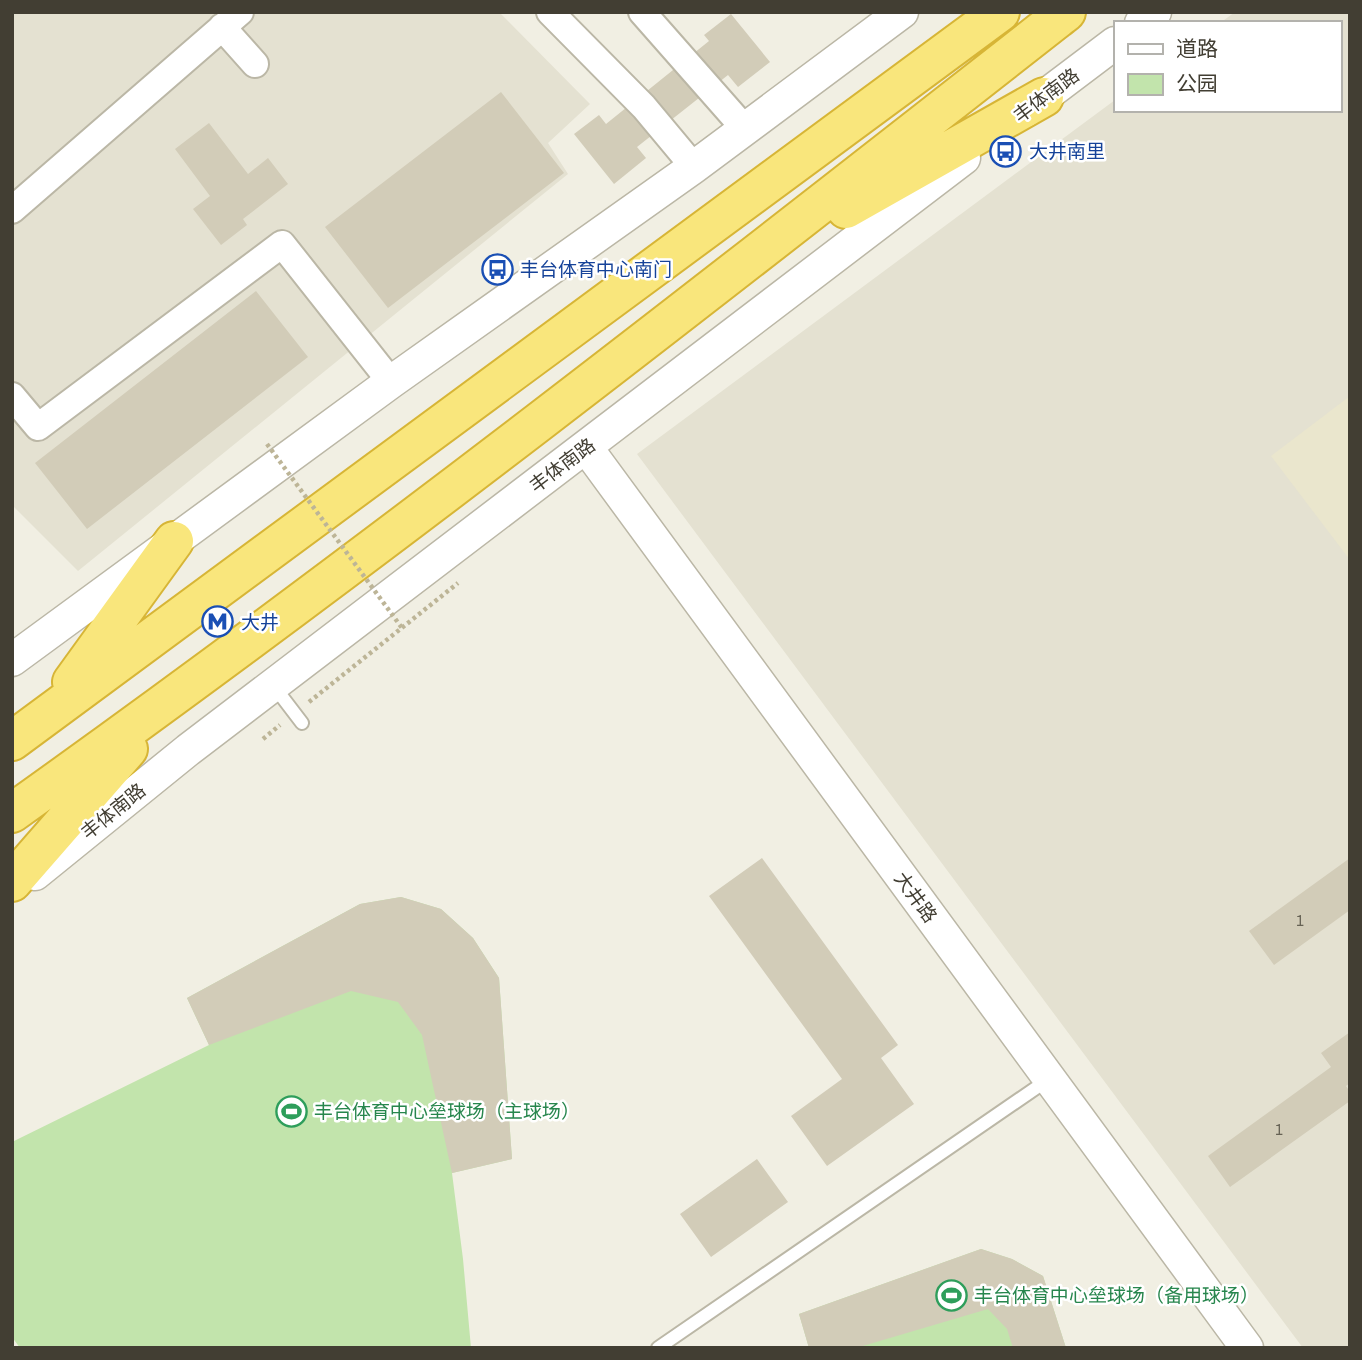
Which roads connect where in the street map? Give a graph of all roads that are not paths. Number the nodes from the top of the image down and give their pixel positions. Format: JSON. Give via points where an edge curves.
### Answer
{"nodes":[{"id":1,"x":550,"y":12,"type":"edge"},
{"id":2,"x":642,"y":12,"type":"edge"},
{"id":3,"x":902,"y":12,"type":"edge"},
{"id":4,"x":967,"y":12,"type":"edge"},
{"id":5,"x":1000,"y":12,"type":"edge"},
{"id":6,"x":1066,"y":12,"type":"edge"},
{"id":7,"x":231,"y":20,"type":"edge"},
{"id":8,"x":1114,"y":44,"type":"edge"},
{"id":9,"x":255,"y":64,"type":"dead end"},
{"id":10,"x":1044,"y":97,"type":"junction"},
{"id":11,"x":848,"y":127,"type":"junction"},
{"id":12,"x":745,"y":128,"type":"junction"},
{"id":13,"x":694,"y":167,"type":"junction"},
{"id":14,"x":15,"y":204,"type":"edge"},
{"id":15,"x":734,"y":272,"type":"junction"},
{"id":16,"x":391,"y":382,"type":"junction"},
{"id":17,"x":12,"y":396,"type":"edge"},
{"id":18,"x":586,"y":447,"type":"junction"},
{"id":19,"x":174,"y":541,"type":"junction"},
{"id":20,"x":12,"y":660,"type":"edge"},
{"id":21,"x":273,"y":685,"type":"junction"},
{"id":22,"x":170,"y":700,"type":"junction"},
{"id":23,"x":48,"y":715,"type":"junction"},
{"id":24,"x":302,"y":723,"type":"dead end"},
{"id":25,"x":12,"y":741,"type":"edge"},
{"id":26,"x":12,"y":813,"type":"edge"},
{"id":27,"x":12,"y":883,"type":"edge"},
{"id":28,"x":12,"y":892,"type":"edge"},
{"id":29,"x":1049,"y":1078,"type":"junction"},
{"id":30,"x":658,"y":1348,"type":"edge"},
{"id":31,"x":1247,"y":1348,"type":"edge"}],
"edges":[{"from":1,"to":13,"type":"street","via":[[644,107]]},
{"from":2,"to":12,"type":"street"},
{"from":3,"to":12,"type":"street"},
{"from":4,"to":11,"type":"highway"},
{"from":5,"to":11,"type":"highway"},
{"from":6,"to":15,"type":"highway"},
{"from":7,"to":9,"type":"street"},
{"from":7,"to":14,"type":"street"},
{"from":8,"to":10,"type":"street","name":"丰体南路"},
{"from":10,"to":15,"type":"highway"},
{"from":10,"to":18,"type":"street","name":"丰体南路"},
{"from":11,"to":23,"type":"highway"},
{"from":12,"to":13,"type":"street"},
{"from":13,"to":16,"type":"street"},
{"from":15,"to":22,"type":"highway"},
{"from":16,"to":17,"type":"street","via":[[282,244],[38,427]]},
{"from":16,"to":19,"type":"street"},
{"from":18,"to":21,"type":"street","name":"丰体南路"},
{"from":18,"to":29,"type":"street","name":"大井路"},
{"from":19,"to":20,"type":"street"},
{"from":19,"to":23,"type":"highway"},
{"from":21,"to":24,"type":"lane"},
{"from":21,"to":28,"type":"street","name":"丰体南路"},
{"from":22,"to":26,"type":"highway"},
{"from":22,"to":27,"type":"highway"},
{"from":23,"to":25,"type":"highway"},
{"from":29,"to":30,"type":"lane"},
{"from":29,"to":31,"type":"street","name":"大井路"}]}
